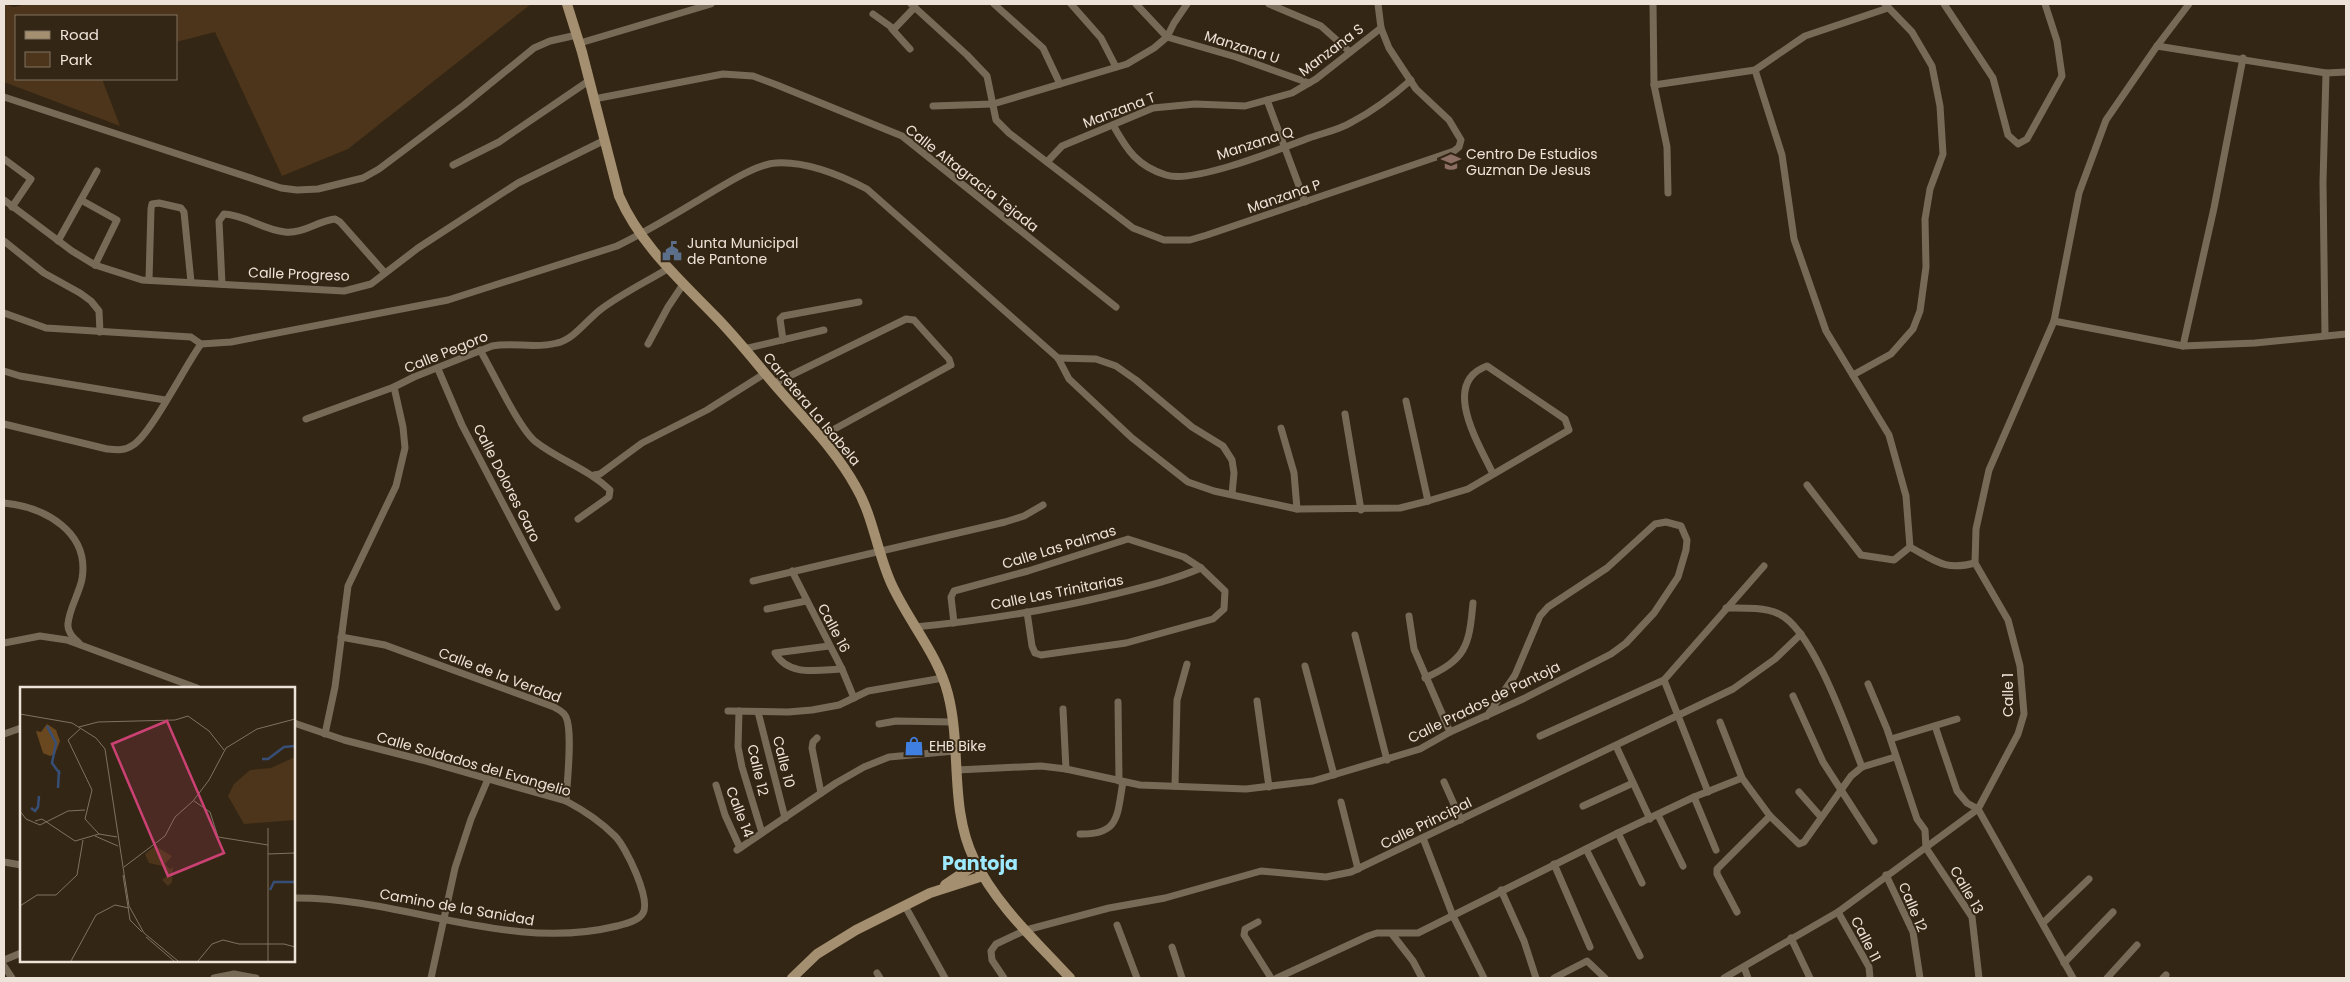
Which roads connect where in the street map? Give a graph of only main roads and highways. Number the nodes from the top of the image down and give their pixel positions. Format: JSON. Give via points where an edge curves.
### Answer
{"nodes":[{"id":1,"x":567,"y":4,"type":"edge"},
{"id":2,"x":976,"y":864,"type":"junction"},
{"id":3,"x":983,"y":876,"type":"junction"},
{"id":4,"x":936,"y":891,"type":"junction"},
{"id":5,"x":792,"y":978,"type":"edge"},
{"id":6,"x":1070,"y":978,"type":"edge"}],
"edges":[{"from":1,"to":2,"type":"main road","name":"Carretera La Isabela","via":[[619,196],[640,235],[820,437],[858,489],[879,552],[902,605],[944,678],[949,696],[961,816]]},
{"from":2,"to":3,"type":"main road","name":"Carretera La Isabela"},
{"from":2,"to":4,"type":"main road"},
{"from":3,"to":4,"type":"main road"},
{"from":3,"to":6,"type":"main road","name":"Carretera La Isabela","via":[[1006,908]]},
{"from":4,"to":5,"type":"main road","via":[[836,941]]}]}
